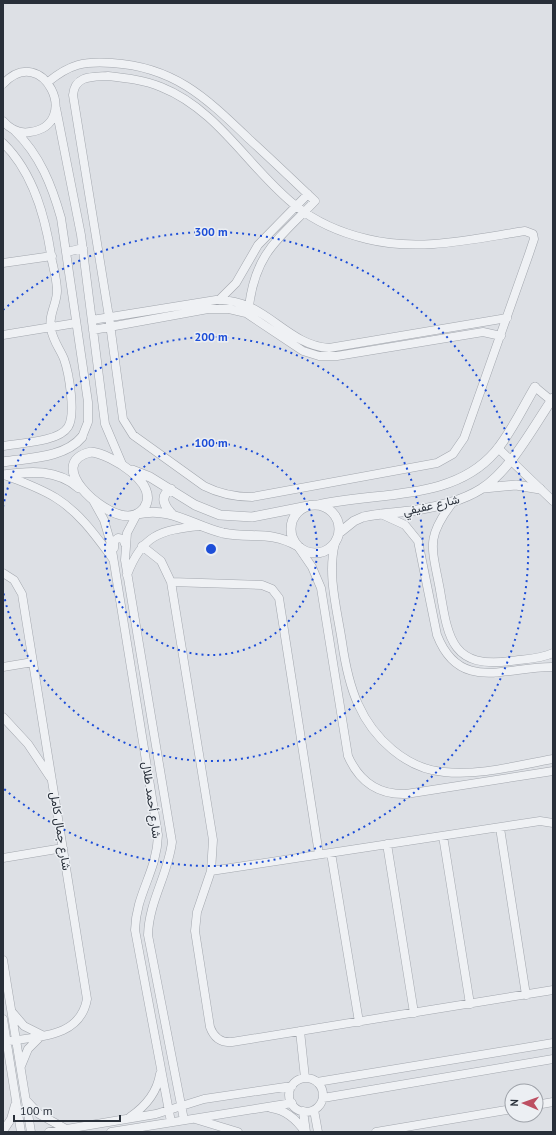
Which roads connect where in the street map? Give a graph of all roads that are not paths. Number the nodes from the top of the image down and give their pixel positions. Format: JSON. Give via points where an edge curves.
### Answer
{"nodes":[{"id":1,"x":7,"y":77,"type":"edge"},
{"id":2,"x":48,"y":82,"type":"junction"},
{"id":3,"x":3,"y":84,"type":"edge"},
{"id":4,"x":56,"y":108,"type":"junction"},
{"id":5,"x":3,"y":121,"type":"edge"},
{"id":6,"x":15,"y":131,"type":"junction"},
{"id":7,"x":3,"y":143,"type":"edge"},
{"id":8,"x":308,"y":194,"type":"junction"},
{"id":9,"x":296,"y":206,"type":"junction"},
{"id":10,"x":304,"y":212,"type":"junction"},
{"id":11,"x":83,"y":248,"type":"junction"},
{"id":12,"x":67,"y":252,"type":"junction"},
{"id":13,"x":52,"y":256,"type":"junction"},
{"id":14,"x":3,"y":263,"type":"edge"},
{"id":15,"x":240,"y":278,"type":"junction"},
{"id":16,"x":253,"y":284,"type":"junction"},
{"id":17,"x":219,"y":300,"type":"junction"},
{"id":18,"x":249,"y":306,"type":"junction"},
{"id":19,"x":109,"y":317,"type":"junction"},
{"id":20,"x":507,"y":318,"type":"junction"},
{"id":21,"x":92,"y":320,"type":"junction"},
{"id":22,"x":492,"y":321,"type":"junction"},
{"id":23,"x":76,"y":323,"type":"junction"},
{"id":24,"x":50,"y":327,"type":"junction"},
{"id":25,"x":110,"y":327,"type":"junction"},
{"id":26,"x":93,"y":330,"type":"junction"},
{"id":27,"x":492,"y":333,"type":"junction"},
{"id":28,"x":3,"y":335,"type":"edge"},
{"id":29,"x":501,"y":336,"type":"junction"},
{"id":30,"x":336,"y":347,"type":"junction"},
{"id":31,"x":337,"y":356,"type":"junction"},
{"id":32,"x":535,"y":387,"type":"joint"},
{"id":33,"x":552,"y":400,"type":"edge"},
{"id":34,"x":82,"y":437,"type":"junction"},
{"id":35,"x":3,"y":446,"type":"edge"},
{"id":36,"x":498,"y":448,"type":"junction"},
{"id":37,"x":64,"y":450,"type":"junction"},
{"id":38,"x":80,"y":457,"type":"junction"},
{"id":39,"x":510,"y":460,"type":"junction"},
{"id":40,"x":3,"y":462,"type":"edge"},
{"id":41,"x":125,"y":466,"type":"junction"},
{"id":42,"x":4,"y":475,"type":"edge"},
{"id":43,"x":540,"y":488,"type":"junction"},
{"id":44,"x":171,"y":489,"type":"junction"},
{"id":45,"x":481,"y":489,"type":"junction"},
{"id":46,"x":86,"y":494,"type":"junction"},
{"id":47,"x":93,"y":501,"type":"junction"},
{"id":48,"x":553,"y":501,"type":"edge"},
{"id":49,"x":453,"y":502,"type":"junction"},
{"id":50,"x":318,"y":505,"type":"junction"},
{"id":51,"x":308,"y":506,"type":"junction"},
{"id":52,"x":137,"y":514,"type":"junction"},
{"id":53,"x":172,"y":514,"type":"junction"},
{"id":54,"x":381,"y":514,"type":"junction"},
{"id":55,"x":200,"y":526,"type":"junction"},
{"id":56,"x":339,"y":533,"type":"junction"},
{"id":57,"x":335,"y":543,"type":"junction"},
{"id":58,"x":125,"y":544,"type":"junction"},
{"id":59,"x":142,"y":546,"type":"junction"},
{"id":60,"x":298,"y":547,"type":"junction"},
{"id":61,"x":114,"y":561,"type":"junction"},
{"id":62,"x":3,"y":573,"type":"edge"},
{"id":63,"x":127,"y":576,"type":"junction"},
{"id":64,"x":171,"y":582,"type":"junction"},
{"id":65,"x":553,"y":653,"type":"edge"},
{"id":66,"x":33,"y":662,"type":"junction"},
{"id":67,"x":3,"y":667,"type":"edge"},
{"id":68,"x":553,"y":667,"type":"edge"},
{"id":69,"x":3,"y":717,"type":"edge"},
{"id":70,"x":153,"y":734,"type":"junction"},
{"id":71,"x":142,"y":736,"type":"junction"},
{"id":72,"x":553,"y":759,"type":"edge"},
{"id":73,"x":553,"y":771,"type":"edge"},
{"id":74,"x":53,"y":781,"type":"junction"},
{"id":75,"x":553,"y":823,"type":"edge"},
{"id":76,"x":500,"y":828,"type":"junction"},
{"id":77,"x":443,"y":836,"type":"junction"},
{"id":78,"x":387,"y":844,"type":"junction"},
{"id":79,"x":63,"y":848,"type":"junction"},
{"id":80,"x":331,"y":853,"type":"junction"},
{"id":81,"x":3,"y":854,"type":"edge"},
{"id":82,"x":319,"y":854,"type":"junction"},
{"id":83,"x":7,"y":858,"type":"edge"},
{"id":84,"x":3,"y":864,"type":"edge"},
{"id":85,"x":211,"y":871,"type":"junction"},
{"id":86,"x":3,"y":960,"type":"edge"},
{"id":87,"x":553,"y":990,"type":"edge"},
{"id":88,"x":526,"y":995,"type":"junction"},
{"id":89,"x":470,"y":1004,"type":"junction"},
{"id":90,"x":11,"y":1011,"type":"junction"},
{"id":91,"x":414,"y":1013,"type":"junction"},
{"id":92,"x":3,"y":1019,"type":"edge"},
{"id":93,"x":359,"y":1022,"type":"junction"},
{"id":94,"x":300,"y":1031,"type":"junction"},
{"id":95,"x":42,"y":1035,"type":"junction"},
{"id":96,"x":16,"y":1040,"type":"junction"},
{"id":97,"x":5,"y":1042,"type":"edge"},
{"id":98,"x":553,"y":1042,"type":"edge"},
{"id":99,"x":553,"y":1059,"type":"edge"},
{"id":100,"x":3,"y":1060,"type":"edge"},
{"id":101,"x":20,"y":1067,"type":"junction"},
{"id":102,"x":11,"y":1069,"type":"junction"},
{"id":103,"x":161,"y":1069,"type":"junction"},
{"id":104,"x":305,"y":1078,"type":"junction"},
{"id":105,"x":317,"y":1082,"type":"junction"},
{"id":106,"x":292,"y":1086,"type":"junction"},
{"id":107,"x":323,"y":1098,"type":"junction"},
{"id":108,"x":25,"y":1099,"type":"junction"},
{"id":109,"x":16,"y":1100,"type":"junction"},
{"id":110,"x":292,"y":1103,"type":"junction"},
{"id":111,"x":181,"y":1105,"type":"junction"},
{"id":112,"x":266,"y":1107,"type":"junction"},
{"id":113,"x":169,"y":1110,"type":"junction"},
{"id":114,"x":314,"y":1110,"type":"junction"},
{"id":115,"x":504,"y":1110,"type":"edge"},
{"id":116,"x":302,"y":1111,"type":"junction"},
{"id":117,"x":128,"y":1119,"type":"junction"},
{"id":118,"x":192,"y":1119,"type":"junction"},
{"id":119,"x":184,"y":1120,"type":"junction"},
{"id":120,"x":171,"y":1122,"type":"junction"},
{"id":121,"x":67,"y":1129,"type":"junction"},
{"id":122,"x":3,"y":1131,"type":"edge"},
{"id":123,"x":21,"y":1132,"type":"edge"},
{"id":124,"x":31,"y":1132,"type":"edge"},
{"id":125,"x":49,"y":1132,"type":"edge"},
{"id":126,"x":111,"y":1132,"type":"edge"},
{"id":127,"x":238,"y":1132,"type":"edge"},
{"id":128,"x":305,"y":1132,"type":"edge"},
{"id":129,"x":318,"y":1132,"type":"edge"},
{"id":130,"x":376,"y":1132,"type":"edge"}],
"edges":[{"from":1,"to":2,"type":"street","via":[[22,73],[33,74]]},
{"from":1,"to":3,"type":"street"},
{"from":2,"to":4,"type":"street","via":[[54,92]]},
{"from":2,"to":8,"type":"street","via":[[62,70],[79,64],[98,62],[128,64],[157,71],[209,100]]},
{"from":4,"to":6,"type":"street","via":[[43,128],[32,132]]},
{"from":4,"to":11,"type":"street"},
{"from":5,"to":6,"type":"street"},
{"from":6,"to":12,"type":"street","via":[[35,154],[50,185],[61,218]]},
{"from":7,"to":13,"type":"street","via":[[13,152],[33,190],[43,215]]},
{"from":8,"to":9,"type":"street"},
{"from":8,"to":10,"type":"street","via":[[315,201]]},
{"from":9,"to":10,"type":"street"},
{"from":9,"to":15,"type":"street","via":[[258,245]]},
{"from":9,"to":19,"type":"street","via":[[212,120],[185,100],[161,87],[135,79],[108,76],[82,79],[75,87],[73,95]]},
{"from":10,"to":16,"type":"street","via":[[268,250]]},
{"from":10,"to":20,"type":"street","via":[[328,226],[355,236],[392,244],[429,245],[531,232],[534,242]]},
{"from":11,"to":12,"type":"street"},
{"from":11,"to":21,"type":"street"},
{"from":12,"to":23,"type":"street"},
{"from":13,"to":14,"type":"street"},
{"from":13,"to":24,"type":"street","via":[[57,289]]},
{"from":15,"to":16,"type":"street","via":[[245,284]]},
{"from":15,"to":17,"type":"street"},
{"from":16,"to":18,"type":"street"},
{"from":17,"to":18,"type":"street","via":[[238,301]]},
{"from":17,"to":19,"type":"street"},
{"from":18,"to":30,"type":"street","via":[[307,343]]},
{"from":19,"to":21,"type":"street"},
{"from":19,"to":25,"type":"street"},
{"from":20,"to":22,"type":"street"},
{"from":20,"to":29,"type":"street"},
{"from":21,"to":26,"type":"street"},
{"from":22,"to":27,"type":"street"},
{"from":22,"to":30,"type":"street"},
{"from":23,"to":24,"type":"street"},
{"from":23,"to":34,"type":"street","via":[[88,412],[88,422]]},
{"from":24,"to":28,"type":"street"},
{"from":24,"to":35,"type":"street","via":[[66,364],[71,423],[56,437]]},
{"from":25,"to":26,"type":"street"},
{"from":25,"to":29,"type":"street","via":[[122,412],[129,430],[204,486],[226,495],[243,497],[437,463],[448,458],[464,438]]},
{"from":25,"to":31,"type":"street","via":[[208,310],[229,309],[246,313],[303,351],[319,356]]},
{"from":26,"to":41,"type":"street","via":[[105,424]]},
{"from":27,"to":29,"type":"street"},
{"from":27,"to":31,"type":"street","via":[[480,332]]},
{"from":30,"to":31,"type":"street"},
{"from":32,"to":33,"type":"street"},
{"from":32,"to":36,"type":"street","name":"شارع عفيفي"},
{"from":33,"to":39,"type":"street","name":"شارع عفيفي"},
{"from":34,"to":37,"type":"street"},
{"from":34,"to":38,"type":"street"},
{"from":36,"to":39,"type":"street"},
{"from":36,"to":50,"type":"street","name":"شارع عفيفي","via":[[480,466],[447,485],[429,490],[345,499]]},
{"from":37,"to":38,"type":"street"},
{"from":37,"to":40,"type":"street"},
{"from":38,"to":41,"type":"street","via":[[97,452]]},
{"from":38,"to":46,"type":"street","via":[[74,467],[74,473]]},
{"from":39,"to":43,"type":"street"},
{"from":39,"to":45,"type":"street","name":"شارع عفيفي","via":[[497,476]]},
{"from":41,"to":44,"type":"street"},
{"from":41,"to":52,"type":"street","via":[[141,482],[147,496],[145,506]]},
{"from":42,"to":46,"type":"street","via":[[35,471],[49,473],[62,477]]},
{"from":42,"to":61,"type":"street","via":[[42,490],[70,508],[93,532]]},
{"from":43,"to":45,"type":"street","via":[[504,485]]},
{"from":43,"to":48,"type":"street"},
{"from":44,"to":51,"type":"street","via":[[207,511],[230,517],[252,517]]},
{"from":44,"to":53,"type":"street","via":[[163,501]]},
{"from":45,"to":49,"type":"street","name":"شارع عفيفي"},
{"from":46,"to":47,"type":"street"},
{"from":47,"to":52,"type":"street","via":[[120,515]]},
{"from":47,"to":61,"type":"street","name":"شارع أحمد طلال","via":[[104,520]]},
{"from":49,"to":54,"type":"street","name":"شارع عفيفي"},
{"from":49,"to":65,"type":"street","via":[[437,525],[432,544],[445,622],[450,637],[460,651],[481,662],[494,663]]},
{"from":50,"to":51,"type":"street"},
{"from":50,"to":56,"type":"street","via":[[328,509],[336,517]]},
{"from":51,"to":60,"type":"street","via":[[298,512],[291,526],[292,537]]},
{"from":52,"to":53,"type":"street","via":[[150,511]]},
{"from":52,"to":58,"type":"street","name":"شارع أحمد طلال","via":[[131,522]]},
{"from":53,"to":55,"type":"street"},
{"from":54,"to":56,"type":"street","name":"شارع عفيفي","via":[[358,519]]},
{"from":54,"to":68,"type":"street","via":[[404,525],[418,542],[437,635],[451,658],[466,669],[484,674]]},
{"from":55,"to":59,"type":"street","via":[[166,530]]},
{"from":55,"to":60,"type":"street","via":[[225,533],[271,535]]},
{"from":56,"to":57,"type":"street"},
{"from":57,"to":60,"type":"street","via":[[321,553],[310,553]]},
{"from":57,"to":72,"type":"street","via":[[332,572],[347,671],[366,719],[387,744],[414,764],[444,772],[478,772]]},
{"from":58,"to":61,"type":"street","via":[[120,538],[115,540]]},
{"from":58,"to":63,"type":"street","name":"شارع أحمد طلال"},
{"from":59,"to":63,"type":"street"},
{"from":59,"to":64,"type":"street","via":[[161,561]]},
{"from":60,"to":73,"type":"street","via":[[312,566],[321,588],[348,756],[358,775],[385,792],[406,794]]},
{"from":61,"to":71,"type":"street","name":"شارع أحمد طلال"},
{"from":62,"to":66,"type":"street","name":"شارع جمال كامل","via":[[14,580],[20,589]]},
{"from":63,"to":70,"type":"street","name":"شارع أحمد طلال"},
{"from":64,"to":82,"type":"street","via":[[262,585],[272,589],[279,598]]},
{"from":64,"to":85,"type":"street","via":[[213,840]]},
{"from":66,"to":67,"type":"street"},
{"from":66,"to":74,"type":"street","name":"شارع جمال كامل"},
{"from":69,"to":74,"type":"street","via":[[28,744]]},
{"from":70,"to":71,"type":"street"},
{"from":70,"to":111,"type":"street","name":"شارع أحمد طلال","via":[[172,842],[166,870],[151,906],[148,935]]},
{"from":71,"to":103,"type":"street","name":"شارع أحمد طلال","via":[[156,819],[158,850],[137,908],[135,930]]},
{"from":74,"to":79,"type":"street","name":"شارع جمال كامل"},
{"from":75,"to":76,"type":"street","via":[[540,821]]},
{"from":76,"to":77,"type":"street"},
{"from":76,"to":88,"type":"street"},
{"from":77,"to":78,"type":"street"},
{"from":77,"to":89,"type":"street"},
{"from":78,"to":80,"type":"street"},
{"from":78,"to":91,"type":"street"},
{"from":79,"to":83,"type":"street"},
{"from":79,"to":95,"type":"street","name":"شارع جمال كامل","via":[[87,999],[86,1008],[76,1024],[59,1032]]},
{"from":80,"to":82,"type":"street"},
{"from":80,"to":93,"type":"street"},
{"from":81,"to":83,"type":"street"},
{"from":82,"to":85,"type":"street"},
{"from":83,"to":84,"type":"street"},
{"from":85,"to":94,"type":"street","via":[[197,912],[195,931],[212,1033],[216,1038],[226,1042]]},
{"from":86,"to":90,"type":"street"},
{"from":87,"to":88,"type":"street"},
{"from":88,"to":89,"type":"street"},
{"from":89,"to":91,"type":"street"},
{"from":90,"to":95,"type":"street","via":[[24,1026]]},
{"from":90,"to":96,"type":"street"},
{"from":91,"to":93,"type":"street"},
{"from":92,"to":97,"type":"street"},
{"from":93,"to":94,"type":"street"},
{"from":94,"to":104,"type":"street"},
{"from":95,"to":96,"type":"street","name":"شارع جمال كامل"},
{"from":95,"to":101,"type":"street","via":[[28,1049]]},
{"from":96,"to":97,"type":"street","name":"شارع جمال كامل"},
{"from":96,"to":101,"type":"street"},
{"from":97,"to":102,"type":"street"},
{"from":98,"to":105,"type":"street"},
{"from":99,"to":107,"type":"street"},
{"from":100,"to":102,"type":"street"},
{"from":101,"to":108,"type":"street"},
{"from":102,"to":109,"type":"street"},
{"from":103,"to":113,"type":"street","name":"شارع أحمد طلال"},
{"from":103,"to":117,"type":"street","via":[[154,1093],[147,1103]]},
{"from":104,"to":105,"type":"street"},
{"from":104,"to":106,"type":"street"},
{"from":105,"to":107,"type":"street","via":[[323,1091]]},
{"from":106,"to":110,"type":"street"},
{"from":106,"to":111,"type":"street","via":[[204,1099]]},
{"from":107,"to":114,"type":"street"},
{"from":108,"to":121,"type":"street","via":[[39,1114]]},
{"from":108,"to":124,"type":"street"},
{"from":109,"to":122,"type":"street","via":[[11,1118]]},
{"from":109,"to":123,"type":"street"},
{"from":110,"to":112,"type":"street"},
{"from":110,"to":116,"type":"street","via":[[296,1109]]},
{"from":111,"to":113,"type":"street"},
{"from":111,"to":119,"type":"street","name":"شارع أحمد طلال"},
{"from":112,"to":118,"type":"street"},
{"from":112,"to":128,"type":"street","via":[[277,1108],[286,1113]]},
{"from":113,"to":117,"type":"street"},
{"from":113,"to":120,"type":"street","name":"شارع أحمد طلال"},
{"from":114,"to":116,"type":"street"},
{"from":114,"to":129,"type":"street"},
{"from":115,"to":130,"type":"street"},
{"from":116,"to":128,"type":"street"},
{"from":117,"to":121,"type":"street"},
{"from":118,"to":119,"type":"street"},
{"from":118,"to":127,"type":"street"},
{"from":119,"to":120,"type":"street"},
{"from":120,"to":126,"type":"street"},
{"from":121,"to":125,"type":"street"}]}
